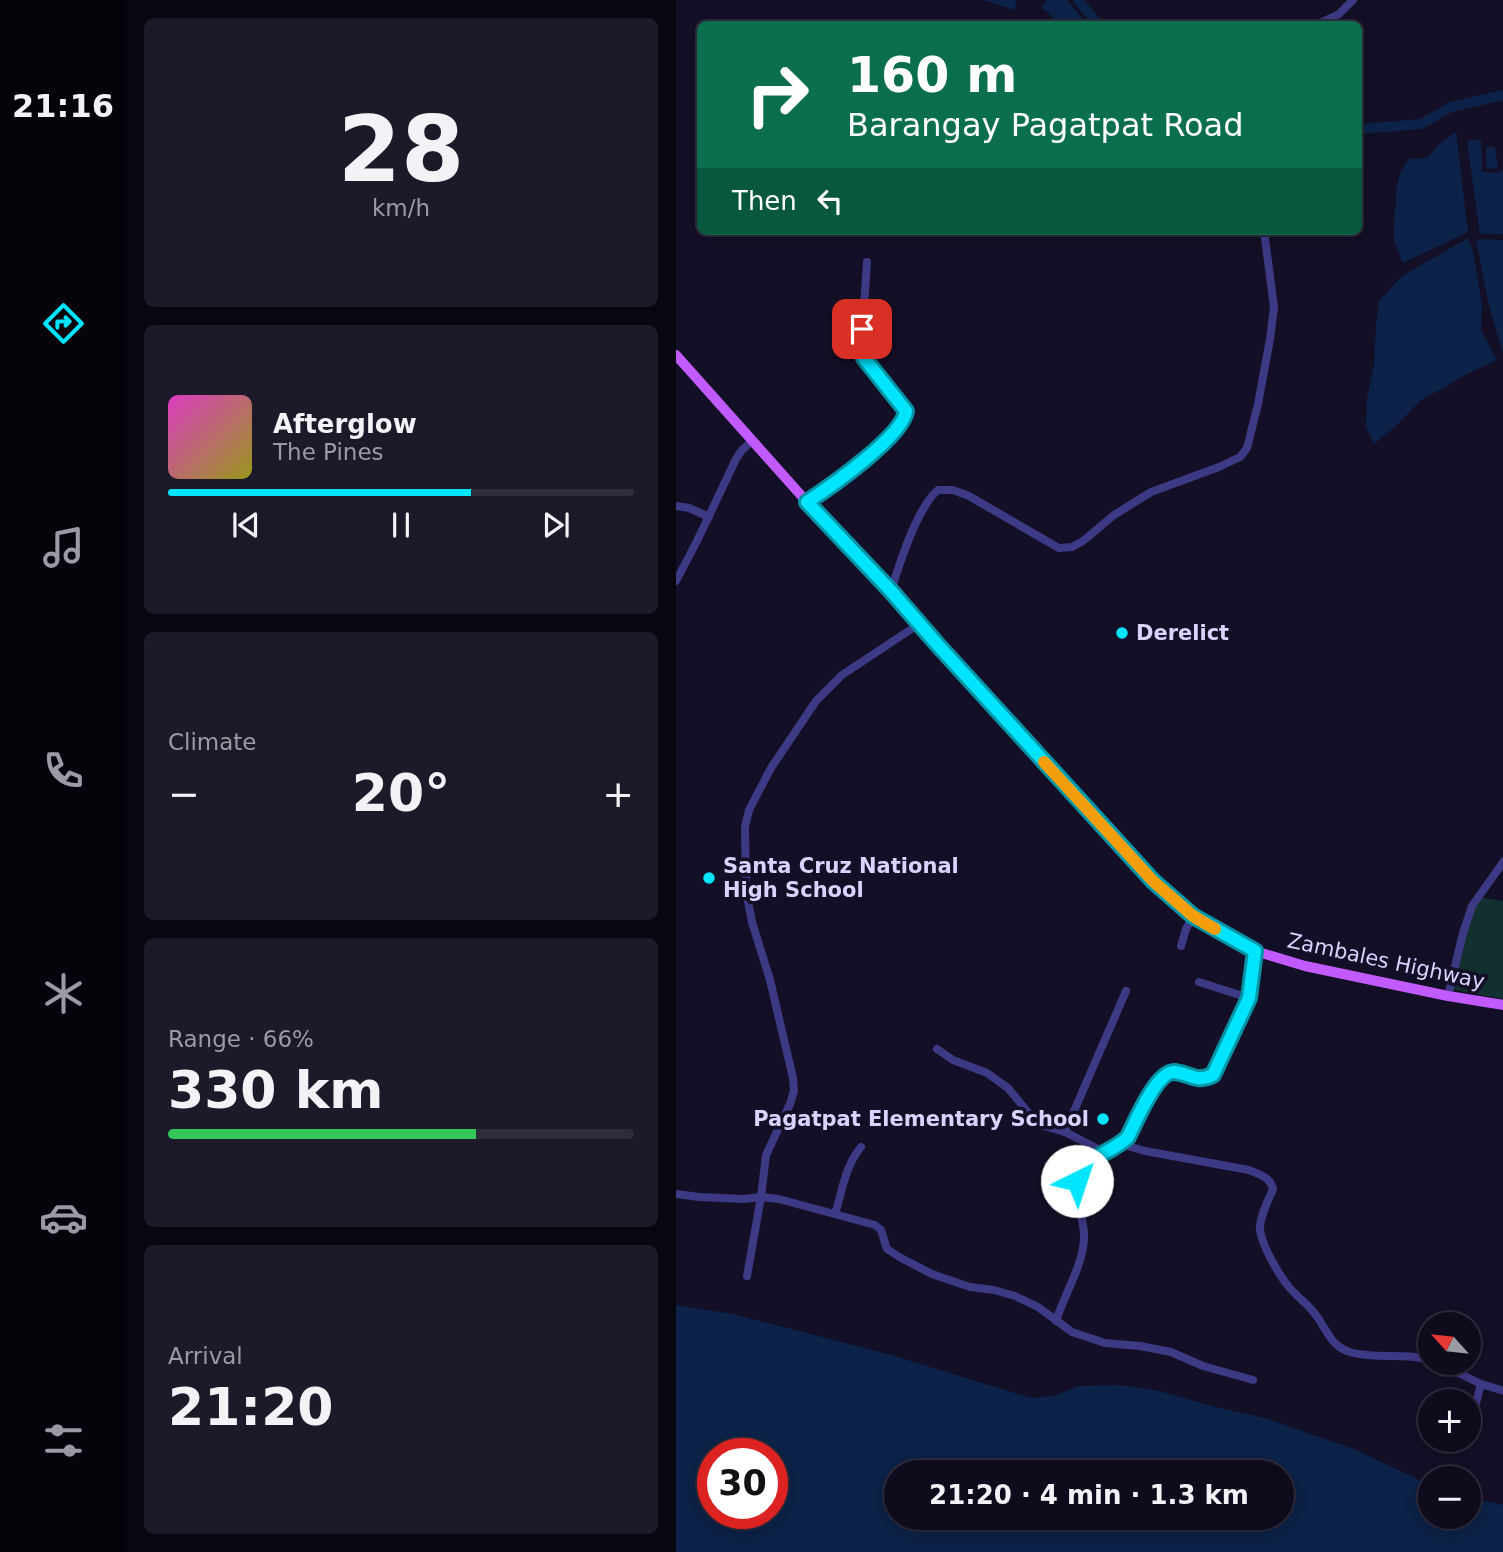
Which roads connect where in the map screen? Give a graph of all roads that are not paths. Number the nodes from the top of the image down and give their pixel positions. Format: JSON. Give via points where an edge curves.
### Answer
{"nodes":[{"id":1,"x":1353,"y":0,"type":"edge"},
{"id":2,"x":1324,"y":21,"type":"edge"},
{"id":3,"x":1265,"y":235,"type":"edge"},
{"id":4,"x":867,"y":262,"type":"dead end"},
{"id":5,"x":676,"y":355,"type":"edge"},
{"id":6,"x":752,"y":441,"type":"junction"},
{"id":7,"x":807,"y":502,"type":"junction"},
{"id":8,"x":676,"y":506,"type":"edge"},
{"id":9,"x":709,"y":517,"type":"junction"},
{"id":10,"x":676,"y":581,"type":"edge"},
{"id":11,"x":891,"y":591,"type":"junction"},
{"id":12,"x":919,"y":624,"type":"junction"},
{"id":13,"x":1504,"y":861,"type":"edge"},
{"id":14,"x":1193,"y":916,"type":"junction"},
{"id":15,"x":1181,"y":946,"type":"dead end"},
{"id":16,"x":1255,"y":951,"type":"junction"},
{"id":17,"x":1199,"y":982,"type":"dead end"},
{"id":18,"x":1126,"y":991,"type":"dead end"},
{"id":19,"x":1448,"y":996,"type":"junction"},
{"id":20,"x":1249,"y":998,"type":"junction"},
{"id":21,"x":1504,"y":1005,"type":"edge"},
{"id":22,"x":937,"y":1049,"type":"dead end"},
{"id":23,"x":1065,"y":1132,"type":"junction"},
{"id":24,"x":1122,"y":1143,"type":"junction"},
{"id":25,"x":860,"y":1147,"type":"dead end"},
{"id":26,"x":1106,"y":1153,"type":"junction"},
{"id":27,"x":676,"y":1194,"type":"edge"},
{"id":28,"x":761,"y":1197,"type":"junction"},
{"id":29,"x":835,"y":1214,"type":"junction"},
{"id":30,"x":747,"y":1276,"type":"dead end"},
{"id":31,"x":1056,"y":1321,"type":"junction"},
{"id":32,"x":1418,"y":1357,"type":"edge"},
{"id":33,"x":1465,"y":1376,"type":"edge"},
{"id":34,"x":1253,"y":1380,"type":"dead end"},
{"id":35,"x":1481,"y":1384,"type":"junction"},
{"id":36,"x":1480,"y":1389,"type":"edge"},
{"id":37,"x":1504,"y":1391,"type":"edge"}],
"edges":[{"from":1,"to":2,"type":"street"},
{"from":3,"to":11,"type":"street","via":[[1274,307],[1258,404],[1247,448],[1240,457],[1151,492],[1066,549],[969,496],[938,491],[912,531]]},
{"from":4,"to":7,"type":"street","via":[[861,351],[906,416],[858,466]]},
{"from":5,"to":6,"type":"main road","name":"Zambales Highway"},
{"from":6,"to":7,"type":"main road","name":"Zambales Highway"},
{"from":6,"to":9,"type":"street","via":[[736,459]]},
{"from":7,"to":11,"type":"main road","name":"Zambales Highway"},
{"from":8,"to":9,"type":"street"},
{"from":9,"to":10,"type":"street"},
{"from":11,"to":12,"type":"main road","name":"Zambales Highway"},
{"from":12,"to":14,"type":"main road","name":"Zambales Highway","via":[[1149,877]]},
{"from":12,"to":28,"type":"street","via":[[842,675],[815,701],[749,810],[746,891],[794,1091],[766,1155]]},
{"from":13,"to":19,"type":"street","via":[[1472,906]]},
{"from":14,"to":15,"type":"street"},
{"from":14,"to":16,"type":"main road","name":"Zambales Highway"},
{"from":16,"to":19,"type":"main road","name":"Zambales Highway"},
{"from":16,"to":20,"type":"street"},
{"from":17,"to":20,"type":"street"},
{"from":18,"to":23,"type":"street"},
{"from":19,"to":21,"type":"main road","name":"Zambales Highway"},
{"from":20,"to":24,"type":"street","via":[[1213,1075],[1199,1080],[1177,1072],[1164,1076]]},
{"from":22,"to":23,"type":"street","via":[[1008,1088],[1035,1121]]},
{"from":23,"to":26,"type":"street"},
{"from":24,"to":26,"type":"street"},
{"from":24,"to":32,"type":"street","via":[[1265,1177],[1273,1189],[1260,1234],[1288,1287],[1318,1316],[1330,1338],[1352,1353]]},
{"from":25,"to":29,"type":"street"},
{"from":26,"to":31,"type":"street","via":[[1079,1174],[1083,1253]]},
{"from":27,"to":28,"type":"street"},
{"from":28,"to":29,"type":"street"},
{"from":28,"to":30,"type":"street"},
{"from":29,"to":31,"type":"street","via":[[875,1225],[893,1254],[932,1274],[1015,1296]]},
{"from":31,"to":34,"type":"street","via":[[1105,1343],[1171,1352]]},
{"from":33,"to":35,"type":"street"},
{"from":35,"to":36,"type":"street"},
{"from":35,"to":37,"type":"street"}]}
